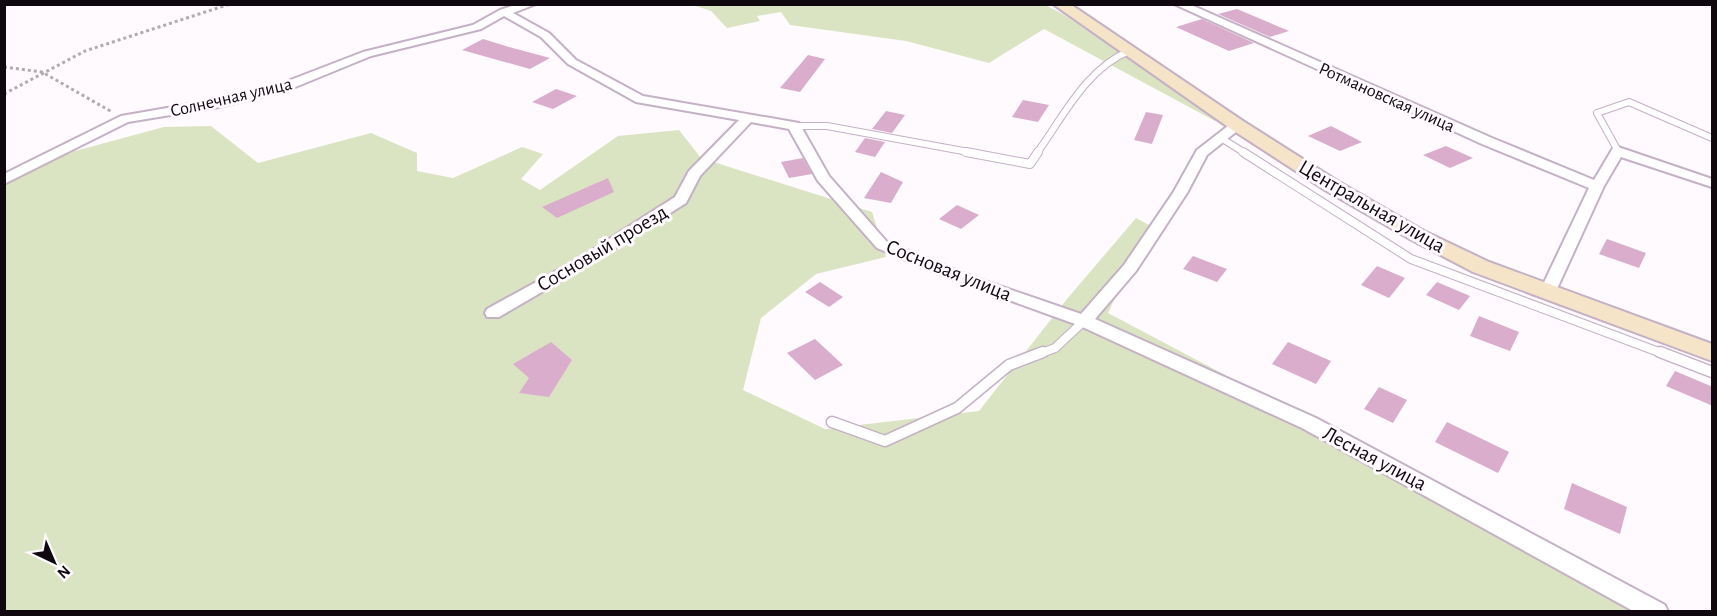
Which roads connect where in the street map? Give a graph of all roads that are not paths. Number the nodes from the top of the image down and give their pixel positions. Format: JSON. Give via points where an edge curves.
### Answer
{"nodes":[{"id":1,"x":531,"y":4,"type":"edge"},
{"id":2,"x":1060,"y":4,"type":"edge"},
{"id":3,"x":1179,"y":4,"type":"edge"},
{"id":4,"x":504,"y":12,"type":"junction"},
{"id":5,"x":1129,"y":51,"type":"junction"},
{"id":6,"x":748,"y":118,"type":"junction"},
{"id":7,"x":1238,"y":125,"type":"junction"},
{"id":8,"x":794,"y":126,"type":"junction"},
{"id":9,"x":1221,"y":138,"type":"junction"},
{"id":10,"x":1713,"y":138,"type":"edge"},
{"id":11,"x":1618,"y":151,"type":"junction"},
{"id":12,"x":4,"y":180,"type":"edge"},
{"id":13,"x":1713,"y":183,"type":"edge"},
{"id":14,"x":1597,"y":186,"type":"junction"},
{"id":15,"x":1547,"y":293,"type":"junction"},
{"id":16,"x":493,"y":314,"type":"dead end"},
{"id":17,"x":1084,"y":321,"type":"junction"},
{"id":18,"x":1713,"y":353,"type":"edge"},
{"id":19,"x":1713,"y":372,"type":"edge"},
{"id":20,"x":832,"y":422,"type":"dead end"},
{"id":21,"x":1658,"y":612,"type":"edge"}],
"edges":[{"from":1,"to":4,"type":"street","name":"Солнечная улица"},
{"from":2,"to":5,"type":"street","name":"Центральная улица"},
{"from":3,"to":14,"type":"street","name":"Ротмановская улица"},
{"from":4,"to":6,"type":"street","via":[[545,35],[572,62],[640,99]]},
{"from":4,"to":12,"type":"street","name":"Солнечная улица","via":[[477,27],[367,54],[284,87],[125,119]]},
{"from":5,"to":7,"type":"street","name":"Центральная улица"},
{"from":5,"to":8,"type":"lane","via":[[1112,58],[1092,76],[1030,164],[827,126]]},
{"from":6,"to":8,"type":"street"},
{"from":6,"to":16,"type":"street","name":"Сосновый проезд","via":[[694,174],[681,200]]},
{"from":7,"to":9,"type":"street"},
{"from":7,"to":15,"type":"street","name":"Центральная улица","via":[[1417,235],[1481,267]]},
{"from":8,"to":17,"type":"street","name":"Сосновая улица","via":[[823,178],[882,246]]},
{"from":9,"to":17,"type":"street","via":[[1202,153],[1130,268]]},
{"from":9,"to":19,"type":"lane","via":[[1411,258]]},
{"from":10,"to":11,"type":"lane","via":[[1629,102],[1597,113]]},
{"from":11,"to":13,"type":"street"},
{"from":11,"to":14,"type":"street"},
{"from":14,"to":15,"type":"street"},
{"from":15,"to":18,"type":"street","name":"Центральная улица"},
{"from":17,"to":20,"type":"lane","via":[[1055,348],[1009,365],[957,408],[885,441]]},
{"from":17,"to":21,"type":"street","name":"Лесная улица","via":[[1309,423]]}]}
